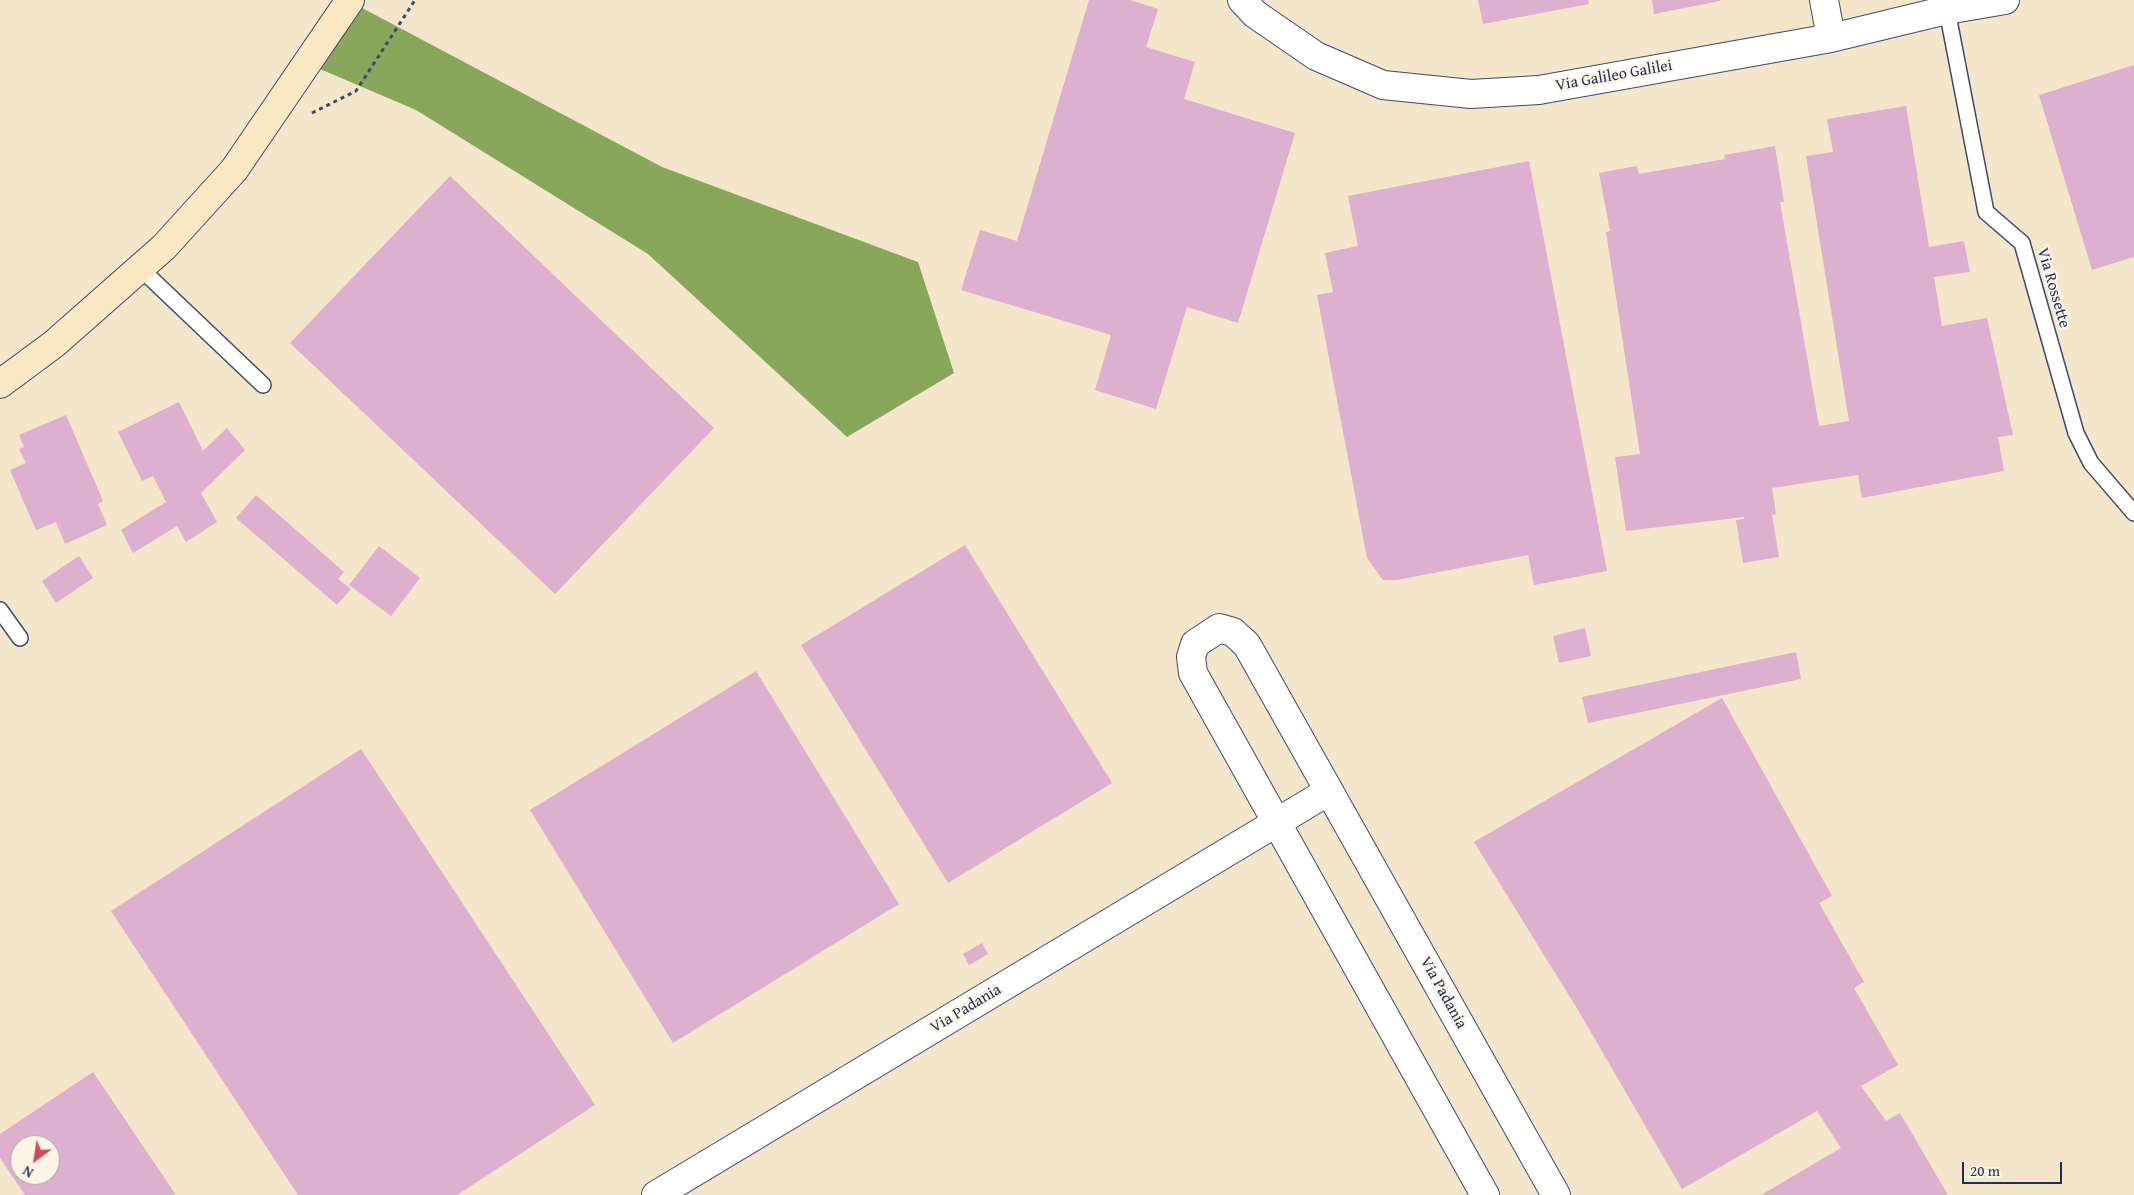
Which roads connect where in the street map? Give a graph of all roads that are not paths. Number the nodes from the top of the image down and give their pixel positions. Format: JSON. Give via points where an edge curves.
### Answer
{"nodes":[{"id":1,"x":350,"y":0,"type":"edge"},
{"id":2,"x":1242,"y":0,"type":"edge"},
{"id":3,"x":1824,"y":0,"type":"edge"},
{"id":4,"x":2005,"y":0,"type":"edge"},
{"id":5,"x":1947,"y":10,"type":"junction"},
{"id":6,"x":1831,"y":38,"type":"junction"},
{"id":7,"x":140,"y":268,"type":"junction"},
{"id":8,"x":0,"y":384,"type":"edge"},
{"id":9,"x":263,"y":385,"type":"dead end"},
{"id":10,"x":2134,"y":513,"type":"edge"},
{"id":11,"x":0,"y":610,"type":"edge"},
{"id":12,"x":20,"y":638,"type":"dead end"},
{"id":13,"x":1329,"y":791,"type":"junction"},
{"id":14,"x":1275,"y":822,"type":"junction"},
{"id":15,"x":656,"y":1195,"type":"edge"},
{"id":16,"x":1485,"y":1195,"type":"edge"},
{"id":17,"x":1556,"y":1195,"type":"edge"}],
"edges":[{"from":1,"to":7,"type":"main road","via":[[234,170],[164,247]]},
{"from":2,"to":6,"type":"street","name":"Via Galileo Galilei","via":[[1255,14],[1316,56],[1383,85],[1471,94],[1539,90]]},
{"from":3,"to":6,"type":"street"},
{"from":4,"to":5,"type":"street","name":"Via Galileo Galilei"},
{"from":5,"to":6,"type":"street","name":"Via Galileo Galilei"},
{"from":5,"to":10,"type":"lane","name":"Via Rossette","via":[[1986,212],[2022,242],[2076,433],[2091,463]]},
{"from":7,"to":8,"type":"main road","via":[[54,344]]},
{"from":7,"to":9,"type":"lane"},
{"from":11,"to":12,"type":"lane"},
{"from":13,"to":14,"type":"street","name":"Via Padania"},
{"from":13,"to":14,"type":"street","name":"Via Padania","via":[[1247,645],[1233,632],[1219,628],[1195,644],[1191,657],[1192,673]]},
{"from":13,"to":17,"type":"street","name":"Via Padania"},
{"from":14,"to":15,"type":"street","name":"Via Padania"},
{"from":14,"to":16,"type":"street","name":"Via Padania"}]}
